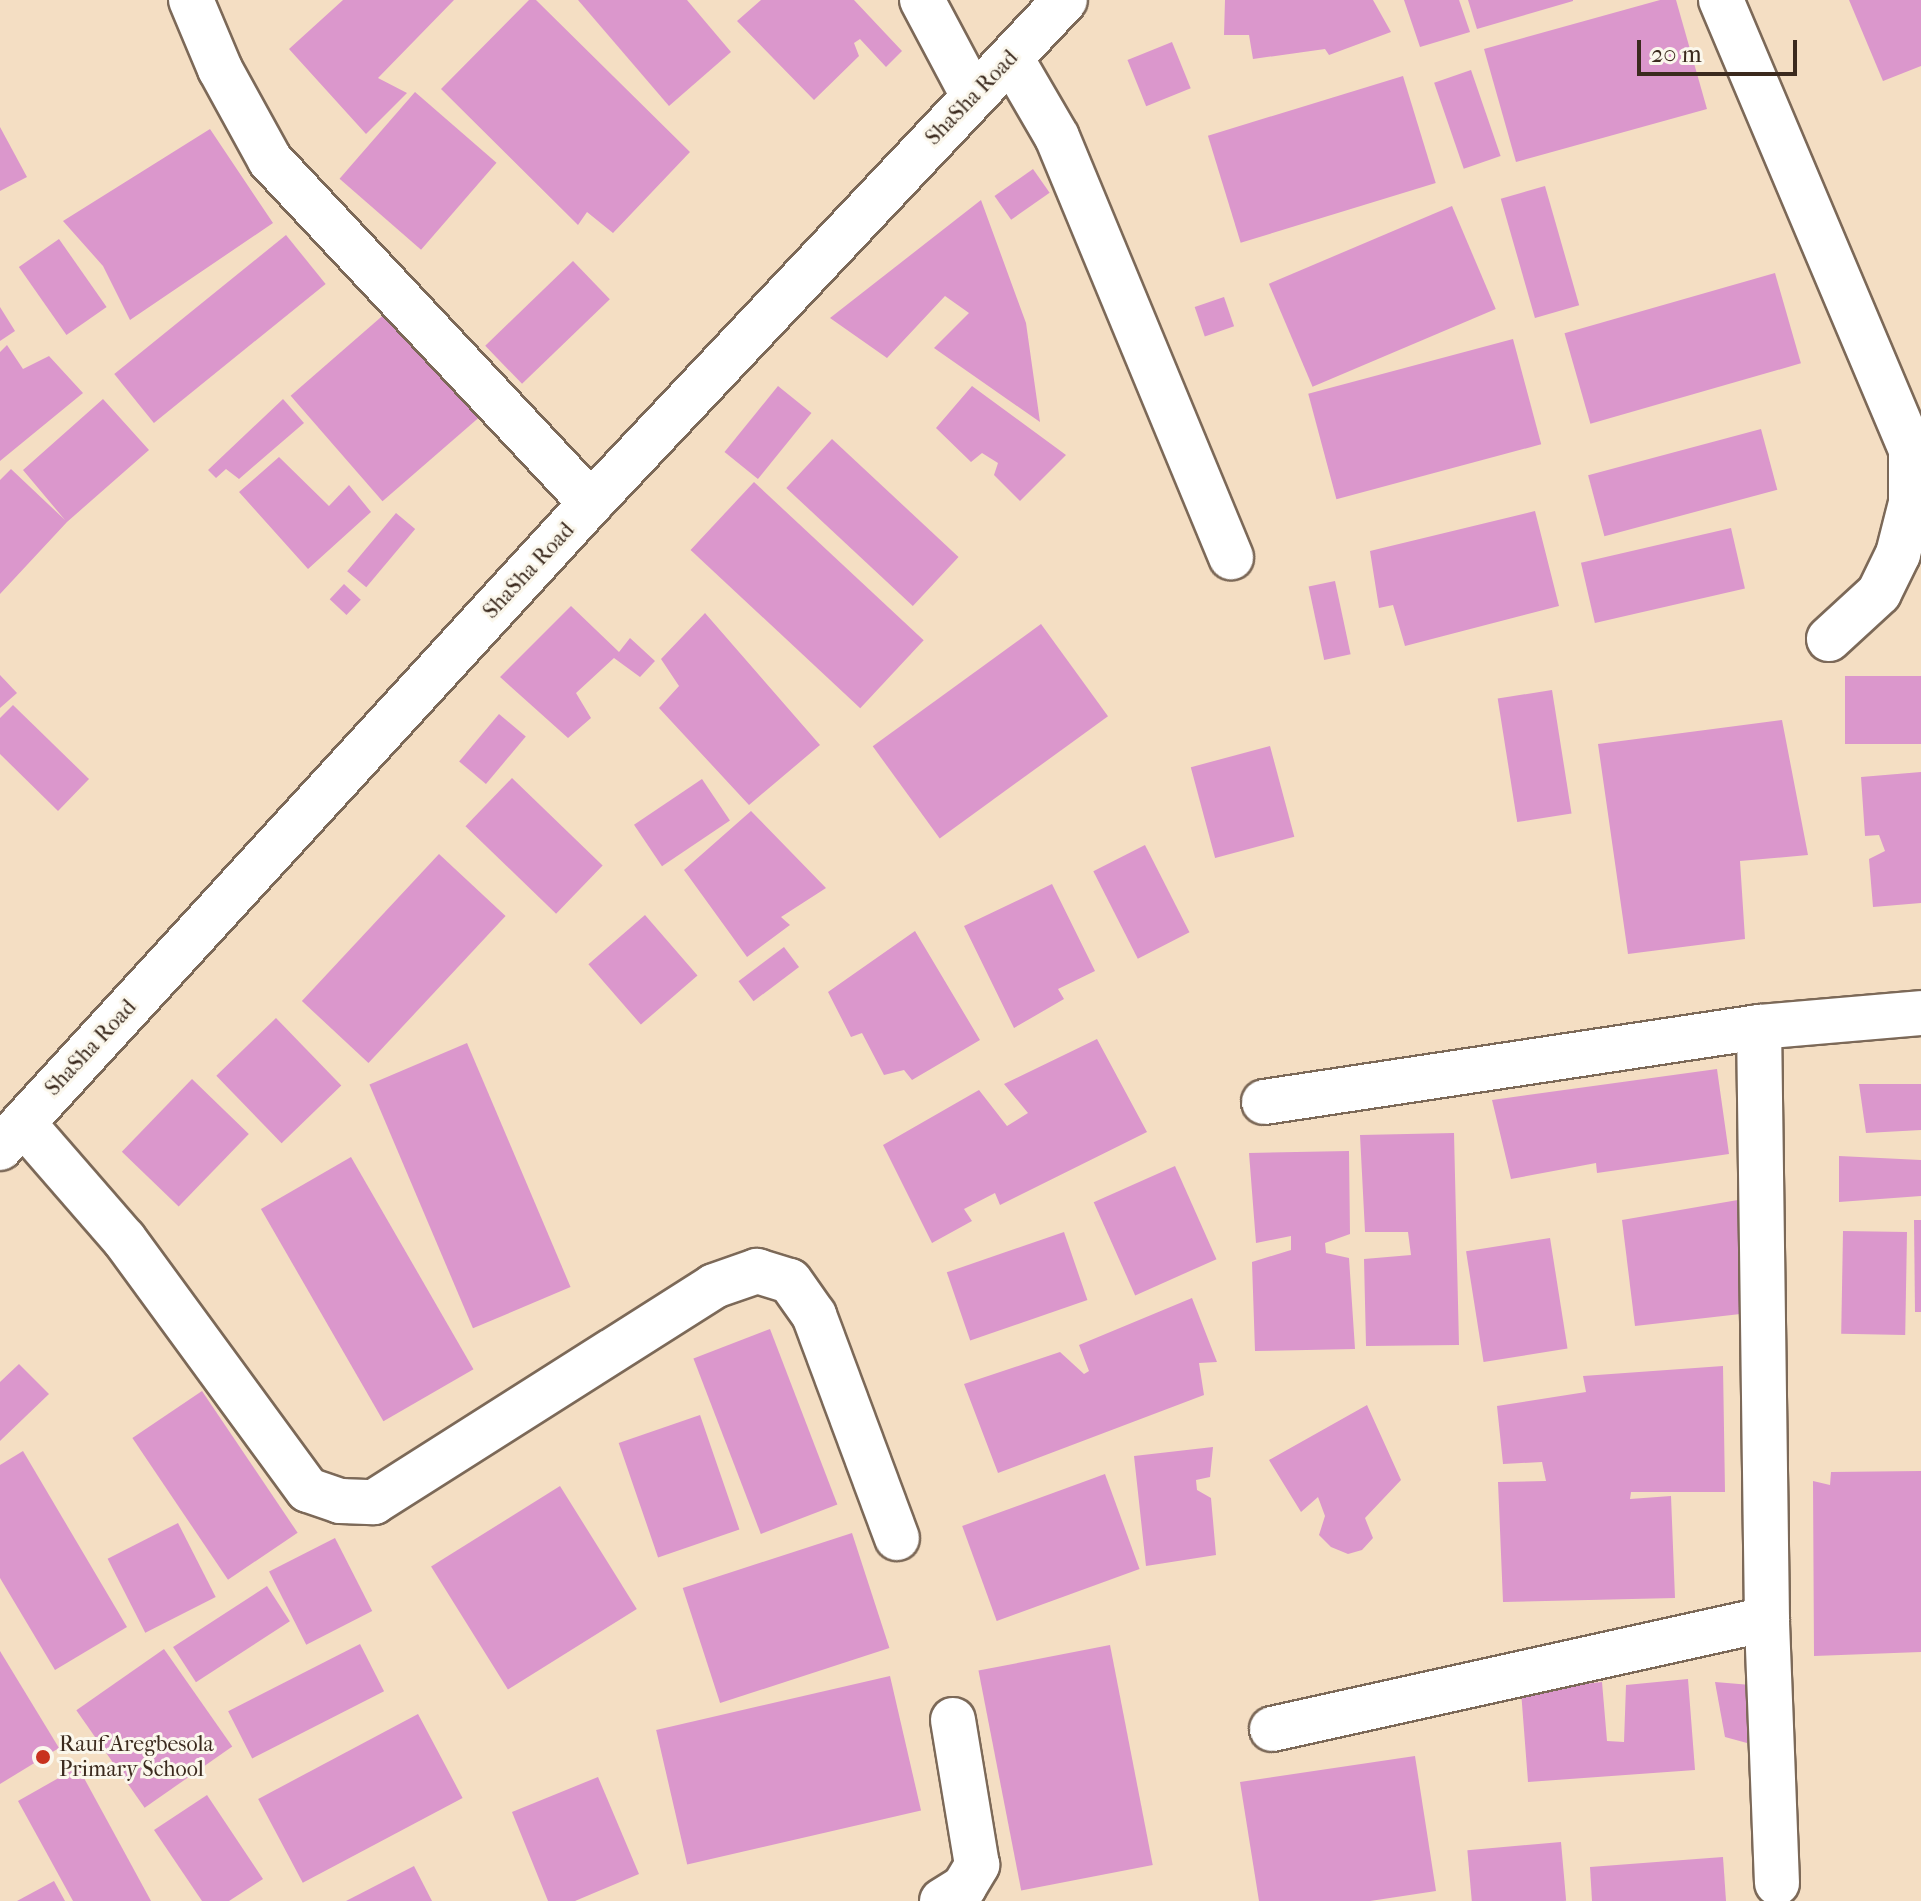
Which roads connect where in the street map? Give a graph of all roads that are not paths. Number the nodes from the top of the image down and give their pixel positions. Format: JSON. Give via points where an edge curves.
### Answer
{"nodes":[{"id":1,"x":191,"y":0,"type":"edge"},
{"id":2,"x":922,"y":0,"type":"edge"},
{"id":3,"x":1065,"y":0,"type":"edge"},
{"id":4,"x":1721,"y":0,"type":"edge"},
{"id":5,"x":1011,"y":58,"type":"junction"},
{"id":6,"x":973,"y":96,"type":"junction"},
{"id":7,"x":1916,"y":448,"type":"edge"},
{"id":8,"x":591,"y":503,"type":"junction"},
{"id":9,"x":1231,"y":557,"type":"dead end"},
{"id":10,"x":1829,"y":639,"type":"dead end"},
{"id":11,"x":1921,"y":1013,"type":"edge"},
{"id":12,"x":1759,"y":1027,"type":"junction"},
{"id":13,"x":1264,"y":1102,"type":"dead end"},
{"id":14,"x":12,"y":1135,"type":"edge"},
{"id":15,"x":897,"y":1538,"type":"dead end"},
{"id":16,"x":1767,"y":1619,"type":"junction"},
{"id":17,"x":953,"y":1720,"type":"dead end"},
{"id":18,"x":1272,"y":1729,"type":"dead end"},
{"id":19,"x":1777,"y":1883,"type":"dead end"},
{"id":20,"x":942,"y":1901,"type":"edge"}],
"edges":[{"from":1,"to":8,"type":"street","via":[[220,69],[270,160]]},
{"from":2,"to":6,"type":"street"},
{"from":3,"to":5,"type":"street","name":"ShaSha Road"},
{"from":4,"to":7,"type":"street"},
{"from":5,"to":6,"type":"street","name":"ShaSha Road"},
{"from":5,"to":9,"type":"street","via":[[1057,137]]},
{"from":6,"to":8,"type":"street","name":"ShaSha Road"},
{"from":7,"to":10,"type":"street","via":[[1911,503],[1898,554],[1879,593]]},
{"from":8,"to":14,"type":"street","name":"ShaSha Road"},
{"from":11,"to":12,"type":"street"},
{"from":12,"to":13,"type":"street"},
{"from":12,"to":16,"type":"street"},
{"from":14,"to":15,"type":"street","via":[[124,1239],[308,1490],[340,1501],[374,1502],[714,1286],[757,1271],[790,1281],[814,1315]]},
{"from":16,"to":18,"type":"street"},
{"from":16,"to":19,"type":"street"},
{"from":17,"to":20,"type":"street","via":[[977,1865],[964,1887]]}]}
